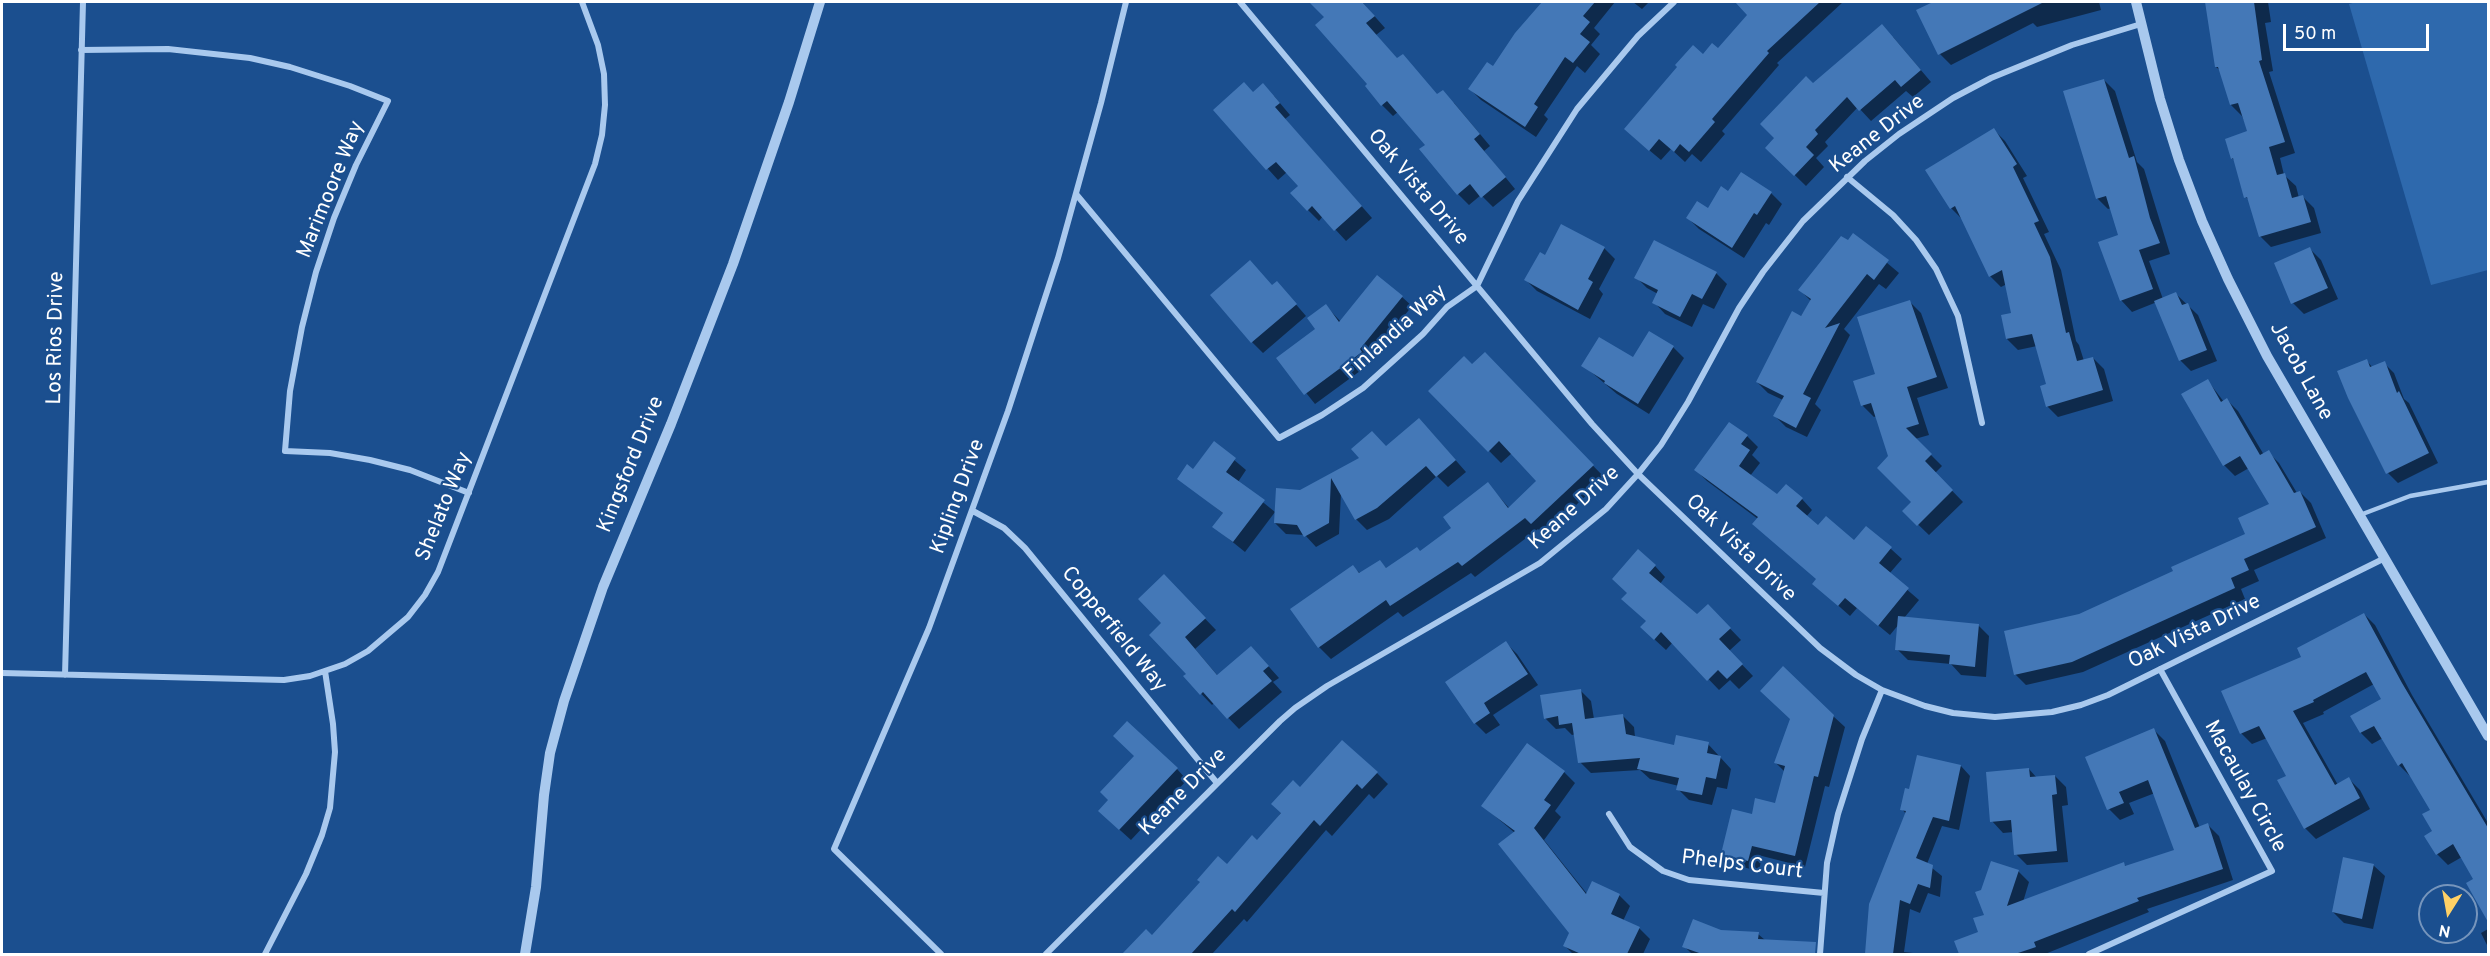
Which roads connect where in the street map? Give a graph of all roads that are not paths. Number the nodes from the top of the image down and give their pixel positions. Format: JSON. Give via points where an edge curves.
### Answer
{"nodes":[{"id":1,"x":83,"y":2,"type":"edge"},
{"id":2,"x":582,"y":2,"type":"edge"},
{"id":3,"x":820,"y":2,"type":"edge"},
{"id":4,"x":1126,"y":2,"type":"edge"},
{"id":5,"x":1240,"y":2,"type":"edge"},
{"id":6,"x":1674,"y":2,"type":"edge"},
{"id":7,"x":2136,"y":2,"type":"edge"},
{"id":8,"x":2141,"y":24,"type":"junction"},
{"id":9,"x":81,"y":50,"type":"junction"},
{"id":10,"x":1847,"y":177,"type":"junction"},
{"id":11,"x":1076,"y":194,"type":"junction"},
{"id":12,"x":1477,"y":286,"type":"junction"},
{"id":13,"x":1982,"y":423,"type":"dead end"},
{"id":14,"x":1638,"y":474,"type":"junction"},
{"id":15,"x":2488,"y":482,"type":"edge"},
{"id":16,"x":469,"y":493,"type":"junction"},
{"id":17,"x":973,"y":511,"type":"junction"},
{"id":18,"x":2360,"y":515,"type":"junction"},
{"id":19,"x":2385,"y":558,"type":"junction"},
{"id":20,"x":2160,"y":669,"type":"junction"},
{"id":21,"x":325,"y":671,"type":"junction"},
{"id":22,"x":2,"y":673,"type":"edge"},
{"id":23,"x":65,"y":675,"type":"junction"},
{"id":24,"x":1882,"y":690,"type":"junction"},
{"id":25,"x":2488,"y":735,"type":"edge"},
{"id":26,"x":1217,"y":783,"type":"junction"},
{"id":27,"x":1609,"y":814,"type":"dead end"},
{"id":28,"x":1824,"y":893,"type":"junction"},
{"id":29,"x":265,"y":954,"type":"edge"},
{"id":30,"x":525,"y":954,"type":"edge"},
{"id":31,"x":941,"y":954,"type":"edge"},
{"id":32,"x":1046,"y":954,"type":"edge"},
{"id":33,"x":1820,"y":954,"type":"edge"},
{"id":34,"x":2089,"y":954,"type":"edge"}],
"edges":[{"from":1,"to":9,"type":"street","name":"Los Rios Drive"},
{"from":2,"to":16,"type":"street","name":"Shelato Way","via":[[604,74],[602,135],[595,164]]},
{"from":3,"to":30,"type":"street","name":"Kingsford Drive","via":[[733,264],[603,587],[564,701],[550,753]]},
{"from":4,"to":11,"type":"street","name":"Kipling Drive"},
{"from":5,"to":12,"type":"street","name":"Oak Vista Drive"},
{"from":6,"to":12,"type":"street","name":"Finlandia Way","via":[[1638,36],[1577,109],[1518,201]]},
{"from":7,"to":8,"type":"street","name":"Jacob Lane"},
{"from":8,"to":10,"type":"street","name":"Keane Drive","via":[[2072,45],[1991,78],[1899,134]]},
{"from":8,"to":18,"type":"street","name":"Jacob Lane","via":[[2180,160],[2219,260],[2267,356]]},
{"from":9,"to":16,"type":"street","name":"Marimoore Way","via":[[168,49],[250,58],[291,67],[388,101],[356,165],[316,272],[290,391],[285,451],[370,460],[410,470]]},
{"from":9,"to":23,"type":"street","name":"Los Rios Drive"},
{"from":10,"to":13,"type":"street","via":[[1893,215],[1936,268],[1958,316]]},
{"from":10,"to":14,"type":"street","name":"Keane Drive","via":[[1803,221],[1763,272],[1738,308],[1689,402]]},
{"from":11,"to":12,"type":"street","name":"Finlandia Way","via":[[1279,438],[1363,388],[1424,334],[1447,307]]},
{"from":11,"to":17,"type":"street","name":"Kipling Drive"},
{"from":12,"to":14,"type":"street","name":"Oak Vista Drive"},
{"from":14,"to":24,"type":"street","name":"Oak Vista Drive","via":[[1820,648]]},
{"from":14,"to":26,"type":"street","name":"Keane Drive","via":[[1606,509],[1540,563],[1295,708]]},
{"from":15,"to":18,"type":"lane","via":[[2410,496]]},
{"from":16,"to":21,"type":"street","name":"Shelato Way","via":[[425,595],[408,616],[368,651]]},
{"from":17,"to":26,"type":"street","name":"Copperfield Way","via":[[1004,528],[1025,548]]},
{"from":17,"to":31,"type":"street","name":"Kipling Drive","via":[[834,849]]},
{"from":18,"to":19,"type":"street","name":"Jacob Lane"},
{"from":19,"to":20,"type":"street","name":"Oak Vista Drive"},
{"from":19,"to":25,"type":"street","name":"Jacob Lane"},
{"from":20,"to":24,"type":"street","name":"Oak Vista Drive","via":[[2081,705],[2024,716],[1953,712]]},
{"from":20,"to":34,"type":"street","name":"Macaulay Circle","via":[[2272,871]]},
{"from":21,"to":23,"type":"street","name":"Shelato Way","via":[[271,681]]},
{"from":21,"to":29,"type":"street","via":[[335,752],[330,808],[306,874]]},
{"from":22,"to":23,"type":"street","name":"Shelato Way"},
{"from":24,"to":28,"type":"street","via":[[1838,814]]},
{"from":26,"to":32,"type":"street","name":"Keane Drive"},
{"from":27,"to":28,"type":"street","name":"Phelps Court","via":[[1630,846],[1663,871],[1689,880]]},
{"from":28,"to":33,"type":"street"}]}
